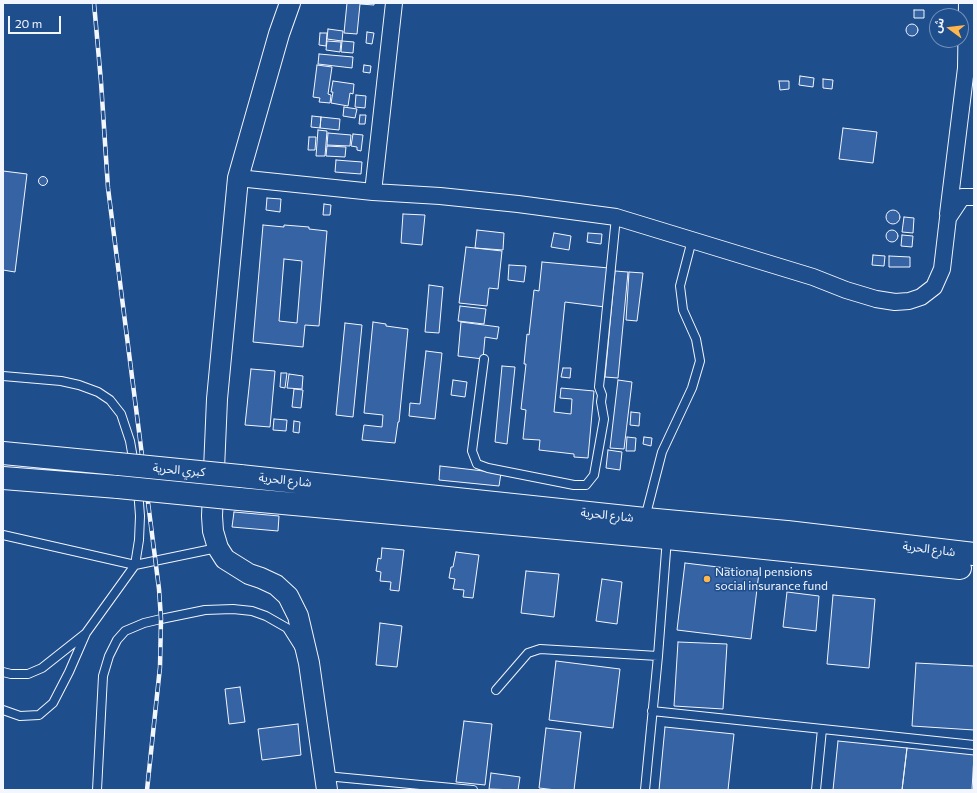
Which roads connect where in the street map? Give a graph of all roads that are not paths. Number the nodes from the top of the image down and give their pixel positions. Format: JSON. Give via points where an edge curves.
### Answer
{"nodes":[{"id":1,"x":290,"y":3,"type":"edge"},
{"id":2,"x":394,"y":3,"type":"edge"},
{"id":3,"x":967,"y":3,"type":"edge"},
{"id":4,"x":238,"y":178,"type":"junction"},
{"id":5,"x":373,"y":192,"type":"junction"},
{"id":6,"x":974,"y":197,"type":"edge"},
{"id":7,"x":616,"y":217,"type":"junction"},
{"id":8,"x":948,"y":218,"type":"junction"},
{"id":9,"x":692,"y":240,"type":"junction"},
{"id":10,"x":484,"y":359,"type":"dead end"},
{"id":11,"x":3,"y":376,"type":"edge"},
{"id":12,"x":3,"y":453,"type":"edge"},
{"id":13,"x":240,"y":476,"type":"joint"},
{"id":14,"x":3,"y":478,"type":"edge"},
{"id":15,"x":130,"y":481,"type":"junction"},
{"id":16,"x":239,"y":499,"type":"joint"},
{"id":17,"x":645,"y":519,"type":"junction"},
{"id":18,"x":3,"y":535,"type":"edge"},
{"id":19,"x":666,"y":538,"type":"junction"},
{"id":20,"x":218,"y":548,"type":"junction"},
{"id":21,"x":974,"y":554,"type":"edge"},
{"id":22,"x":136,"y":565,"type":"junction"},
{"id":23,"x":974,"y":569,"type":"edge"},
{"id":24,"x":86,"y":633,"type":"junction"},
{"id":25,"x":658,"y":656,"type":"junction"},
{"id":26,"x":309,"y":663,"type":"junction"},
{"id":27,"x":3,"y":672,"type":"edge"},
{"id":28,"x":496,"y":690,"type":"dead end"},
{"id":29,"x":3,"y":710,"type":"edge"},
{"id":30,"x":652,"y":711,"type":"junction"},
{"id":31,"x":822,"y":729,"type":"junction"},
{"id":32,"x":974,"y":745,"type":"edge"},
{"id":33,"x":326,"y":783,"type":"edge"},
{"id":34,"x":97,"y":790,"type":"edge"},
{"id":35,"x":473,"y":790,"type":"edge"},
{"id":36,"x":644,"y":790,"type":"edge"},
{"id":37,"x":816,"y":790,"type":"edge"}],
"edges":[{"from":1,"to":4,"type":"street"},
{"from":2,"to":5,"type":"street"},
{"from":3,"to":8,"type":"street","via":[[966,68]]},
{"from":4,"to":5,"type":"street"},
{"from":4,"to":20,"type":"street","via":[[215,438],[212,516]]},
{"from":5,"to":7,"type":"street","via":[[518,204]]},
{"from":6,"to":8,"type":"street","via":[[962,197]]},
{"from":7,"to":9,"type":"street"},
{"from":7,"to":10,"type":"lane","via":[[599,387],[604,419],[594,475],[586,485],[574,485],[477,464],[472,451]]},
{"from":8,"to":9,"type":"street","via":[[942,269],[934,287],[922,297],[909,302],[876,299]]},
{"from":9,"to":17,"type":"lane","via":[[680,286],[683,310],[696,340],[700,362],[692,388],[662,452]]},
{"from":11,"to":15,"type":"lane","via":[[80,385],[110,400],[121,414],[130,441]]},
{"from":12,"to":13,"type":"main road","name":"كبري الحرية","bridge":true},
{"from":13,"to":17,"type":"main road","name":"شارع الحرية"},
{"from":14,"to":15,"type":"main road","name":"كبري الحرية"},
{"from":15,"to":16,"type":"main road","name":"كبري الحرية","bridge":true},
{"from":15,"to":22,"type":"lane","via":[[140,522]]},
{"from":16,"to":19,"type":"main road","name":"شارع الحرية"},
{"from":17,"to":21,"type":"main road","name":"شارع الحرية","via":[[787,532]]},
{"from":18,"to":22,"type":"lane"},
{"from":19,"to":23,"type":"main road","name":"شارع الحرية"},
{"from":19,"to":25,"type":"lane"},
{"from":20,"to":22,"type":"lane"},
{"from":20,"to":26,"type":"street","via":[[225,559],[249,574],[276,585],[288,596],[298,616]]},
{"from":22,"to":24,"type":"lane"},
{"from":24,"to":27,"type":"lane","via":[[42,668],[28,674]]},
{"from":24,"to":29,"type":"lane","via":[[53,703],[39,715],[20,716]]},
{"from":25,"to":28,"type":"lane","via":[[540,649],[528,653]]},
{"from":25,"to":30,"type":"lane"},
{"from":26,"to":33,"type":"street"},
{"from":26,"to":34,"type":"lane","via":[[287,628],[252,611],[205,610],[144,623],[125,631],[112,650],[103,676]]},
{"from":30,"to":31,"type":"lane"},
{"from":30,"to":36,"type":"lane"},
{"from":31,"to":32,"type":"lane"},
{"from":31,"to":37,"type":"lane"},
{"from":33,"to":35,"type":"lane"}]}
